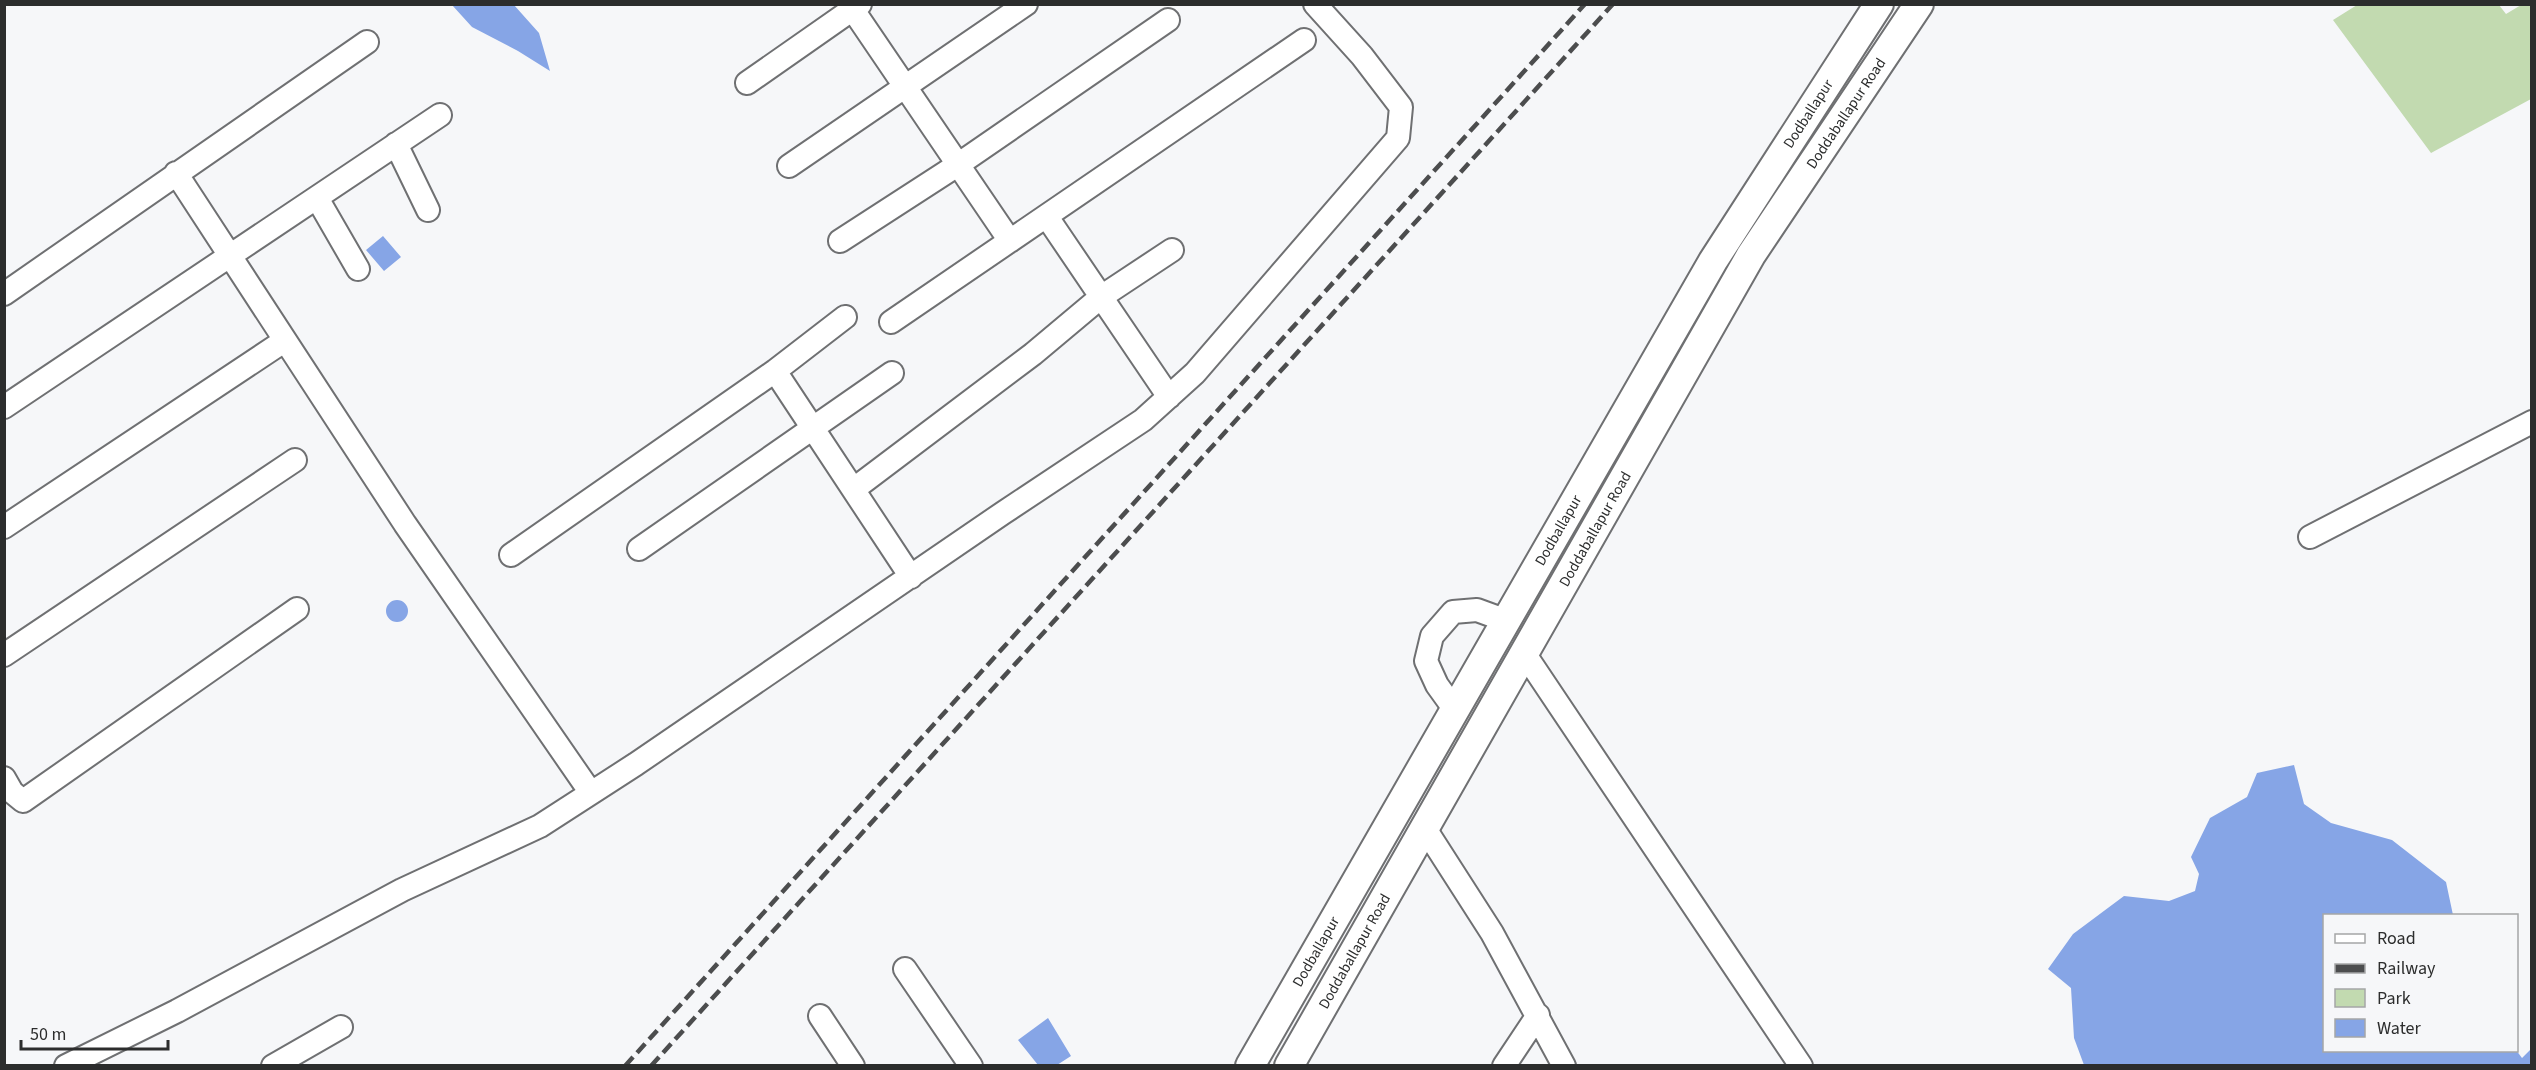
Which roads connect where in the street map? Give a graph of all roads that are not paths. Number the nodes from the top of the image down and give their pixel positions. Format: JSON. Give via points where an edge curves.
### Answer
{"nodes":[{"id":1,"x":1026,"y":4,"type":"edge"},
{"id":2,"x":1315,"y":4,"type":"edge"},
{"id":3,"x":1879,"y":4,"type":"edge"},
{"id":4,"x":1918,"y":4,"type":"edge"},
{"id":5,"x":854,"y":6,"type":"edge"},
{"id":6,"x":1168,"y":20,"type":"dead end"},
{"id":7,"x":1304,"y":40,"type":"dead end"},
{"id":8,"x":367,"y":42,"type":"dead end"},
{"id":9,"x":747,"y":83,"type":"dead end"},
{"id":10,"x":907,"y":87,"type":"junction"},
{"id":11,"x":440,"y":115,"type":"dead end"},
{"id":12,"x":396,"y":144,"type":"junction"},
{"id":13,"x":959,"y":164,"type":"junction"},
{"id":14,"x":789,"y":166,"type":"dead end"},
{"id":15,"x":176,"y":173,"type":"junction"},
{"id":16,"x":317,"y":198,"type":"junction"},
{"id":17,"x":428,"y":210,"type":"dead end"},
{"id":18,"x":1047,"y":217,"type":"junction"},
{"id":19,"x":1010,"y":241,"type":"junction"},
{"id":20,"x":840,"y":242,"type":"dead end"},
{"id":21,"x":1172,"y":250,"type":"dead end"},
{"id":22,"x":231,"y":255,"type":"junction"},
{"id":23,"x":358,"y":269,"type":"dead end"},
{"id":24,"x":4,"y":294,"type":"edge"},
{"id":25,"x":1101,"y":297,"type":"junction"},
{"id":26,"x":845,"y":317,"type":"dead end"},
{"id":27,"x":891,"y":322,"type":"dead end"},
{"id":28,"x":284,"y":341,"type":"junction"},
{"id":29,"x":775,"y":371,"type":"junction"},
{"id":30,"x":892,"y":373,"type":"dead end"},
{"id":31,"x":1169,"y":397,"type":"junction"},
{"id":32,"x":4,"y":407,"type":"edge"},
{"id":33,"x":2532,"y":422,"type":"edge"},
{"id":34,"x":813,"y":427,"type":"junction"},
{"id":35,"x":295,"y":460,"type":"dead end"},
{"id":36,"x":854,"y":489,"type":"junction"},
{"id":37,"x":4,"y":527,"type":"edge"},
{"id":38,"x":2310,"y":537,"type":"dead end"},
{"id":39,"x":639,"y":549,"type":"dead end"},
{"id":40,"x":511,"y":555,"type":"dead end"},
{"id":41,"x":910,"y":577,"type":"junction"},
{"id":42,"x":297,"y":609,"type":"dead end"},
{"id":43,"x":1507,"y":621,"type":"junction"},
{"id":44,"x":1524,"y":653,"type":"junction"},
{"id":45,"x":4,"y":655,"type":"edge"},
{"id":46,"x":1455,"y":710,"type":"junction"},
{"id":47,"x":4,"y":778,"type":"edge"},
{"id":48,"x":591,"y":794,"type":"junction"},
{"id":49,"x":1424,"y":827,"type":"junction"},
{"id":50,"x":905,"y":969,"type":"dead end"},
{"id":51,"x":1538,"y":1015,"type":"junction"},
{"id":52,"x":820,"y":1016,"type":"dead end"},
{"id":53,"x":341,"y":1027,"type":"dead end"},
{"id":54,"x":66,"y":1065,"type":"edge"},
{"id":55,"x":273,"y":1065,"type":"edge"},
{"id":56,"x":853,"y":1065,"type":"edge"},
{"id":57,"x":971,"y":1065,"type":"edge"},
{"id":58,"x":1250,"y":1065,"type":"edge"},
{"id":59,"x":1289,"y":1065,"type":"edge"},
{"id":60,"x":1504,"y":1065,"type":"edge"},
{"id":61,"x":1564,"y":1065,"type":"edge"},
{"id":62,"x":1801,"y":1065,"type":"edge"}],
"edges":[{"from":1,"to":10,"type":"street"},
{"from":2,"to":31,"type":"street","via":[[1401,107],[1398,138],[1195,373]]},
{"from":3,"to":43,"type":"main road","name":"Dodballapur","via":[[1713,261]]},
{"from":4,"to":44,"type":"main road","name":"Doddaballapur Road","via":[[1752,255]]},
{"from":5,"to":9,"type":"street"},
{"from":5,"to":10,"type":"street"},
{"from":6,"to":13,"type":"street"},
{"from":7,"to":18,"type":"street"},
{"from":8,"to":15,"type":"street"},
{"from":10,"to":13,"type":"street"},
{"from":10,"to":14,"type":"street"},
{"from":11,"to":12,"type":"street"},
{"from":12,"to":16,"type":"street"},
{"from":12,"to":17,"type":"street"},
{"from":13,"to":19,"type":"street"},
{"from":13,"to":20,"type":"street"},
{"from":15,"to":22,"type":"street"},
{"from":15,"to":24,"type":"street"},
{"from":16,"to":22,"type":"street"},
{"from":16,"to":23,"type":"street"},
{"from":18,"to":19,"type":"street"},
{"from":18,"to":25,"type":"street"},
{"from":19,"to":27,"type":"street"},
{"from":21,"to":25,"type":"street"},
{"from":22,"to":28,"type":"street"},
{"from":22,"to":32,"type":"street"},
{"from":25,"to":31,"type":"street"},
{"from":25,"to":36,"type":"street"},
{"from":26,"to":29,"type":"street"},
{"from":28,"to":37,"type":"street"},
{"from":28,"to":48,"type":"street"},
{"from":29,"to":34,"type":"street"},
{"from":29,"to":40,"type":"street"},
{"from":30,"to":34,"type":"street"},
{"from":31,"to":41,"type":"street","via":[[1143,420]]},
{"from":33,"to":38,"type":"street"},
{"from":34,"to":36,"type":"street"},
{"from":34,"to":39,"type":"street"},
{"from":35,"to":45,"type":"street"},
{"from":36,"to":41,"type":"street"},
{"from":41,"to":48,"type":"street"},
{"from":42,"to":47,"type":"street","via":[[23,801]]},
{"from":43,"to":46,"type":"main road","name":"Dodballapur"},
{"from":43,"to":46,"type":"street","via":[[1477,610],[1453,612],[1432,636],[1426,660],[1437,685]]},
{"from":44,"to":49,"type":"main road","name":"Doddaballapur Road"},
{"from":44,"to":62,"type":"street"},
{"from":46,"to":58,"type":"main road","name":"Dodballapur"},
{"from":48,"to":54,"type":"street","via":[[540,826],[402,890],[177,1011]]},
{"from":49,"to":51,"type":"street","via":[[1492,933]]},
{"from":49,"to":59,"type":"main road","name":"Doddaballapur Road"},
{"from":50,"to":57,"type":"street"},
{"from":51,"to":60,"type":"street"},
{"from":51,"to":61,"type":"street"},
{"from":52,"to":56,"type":"street"},
{"from":53,"to":55,"type":"street"}]}
